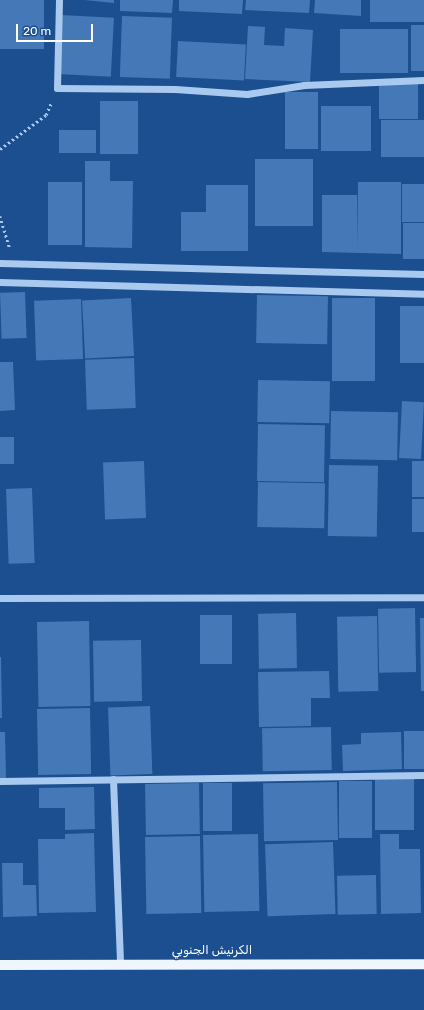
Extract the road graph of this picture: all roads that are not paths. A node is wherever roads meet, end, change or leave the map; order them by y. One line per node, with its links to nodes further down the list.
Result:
1 (59, 0): 2 (street)
2 (424, 80)
3 (0, 262): 4 (street)
4 (424, 274)
5 (0, 282): 6 (street)
6 (424, 294)
7 (424, 597): 8 (street)
8 (0, 598)
9 (424, 775): 10 (street)
10 (112, 779): 11 (street); 12 (street)
11 (0, 781)
12 (120, 964): 13 (main road, الكرنيش الجنوبي); 14 (main road, الكرنيش الجنوبي)
13 (424, 964)
14 (0, 965)

